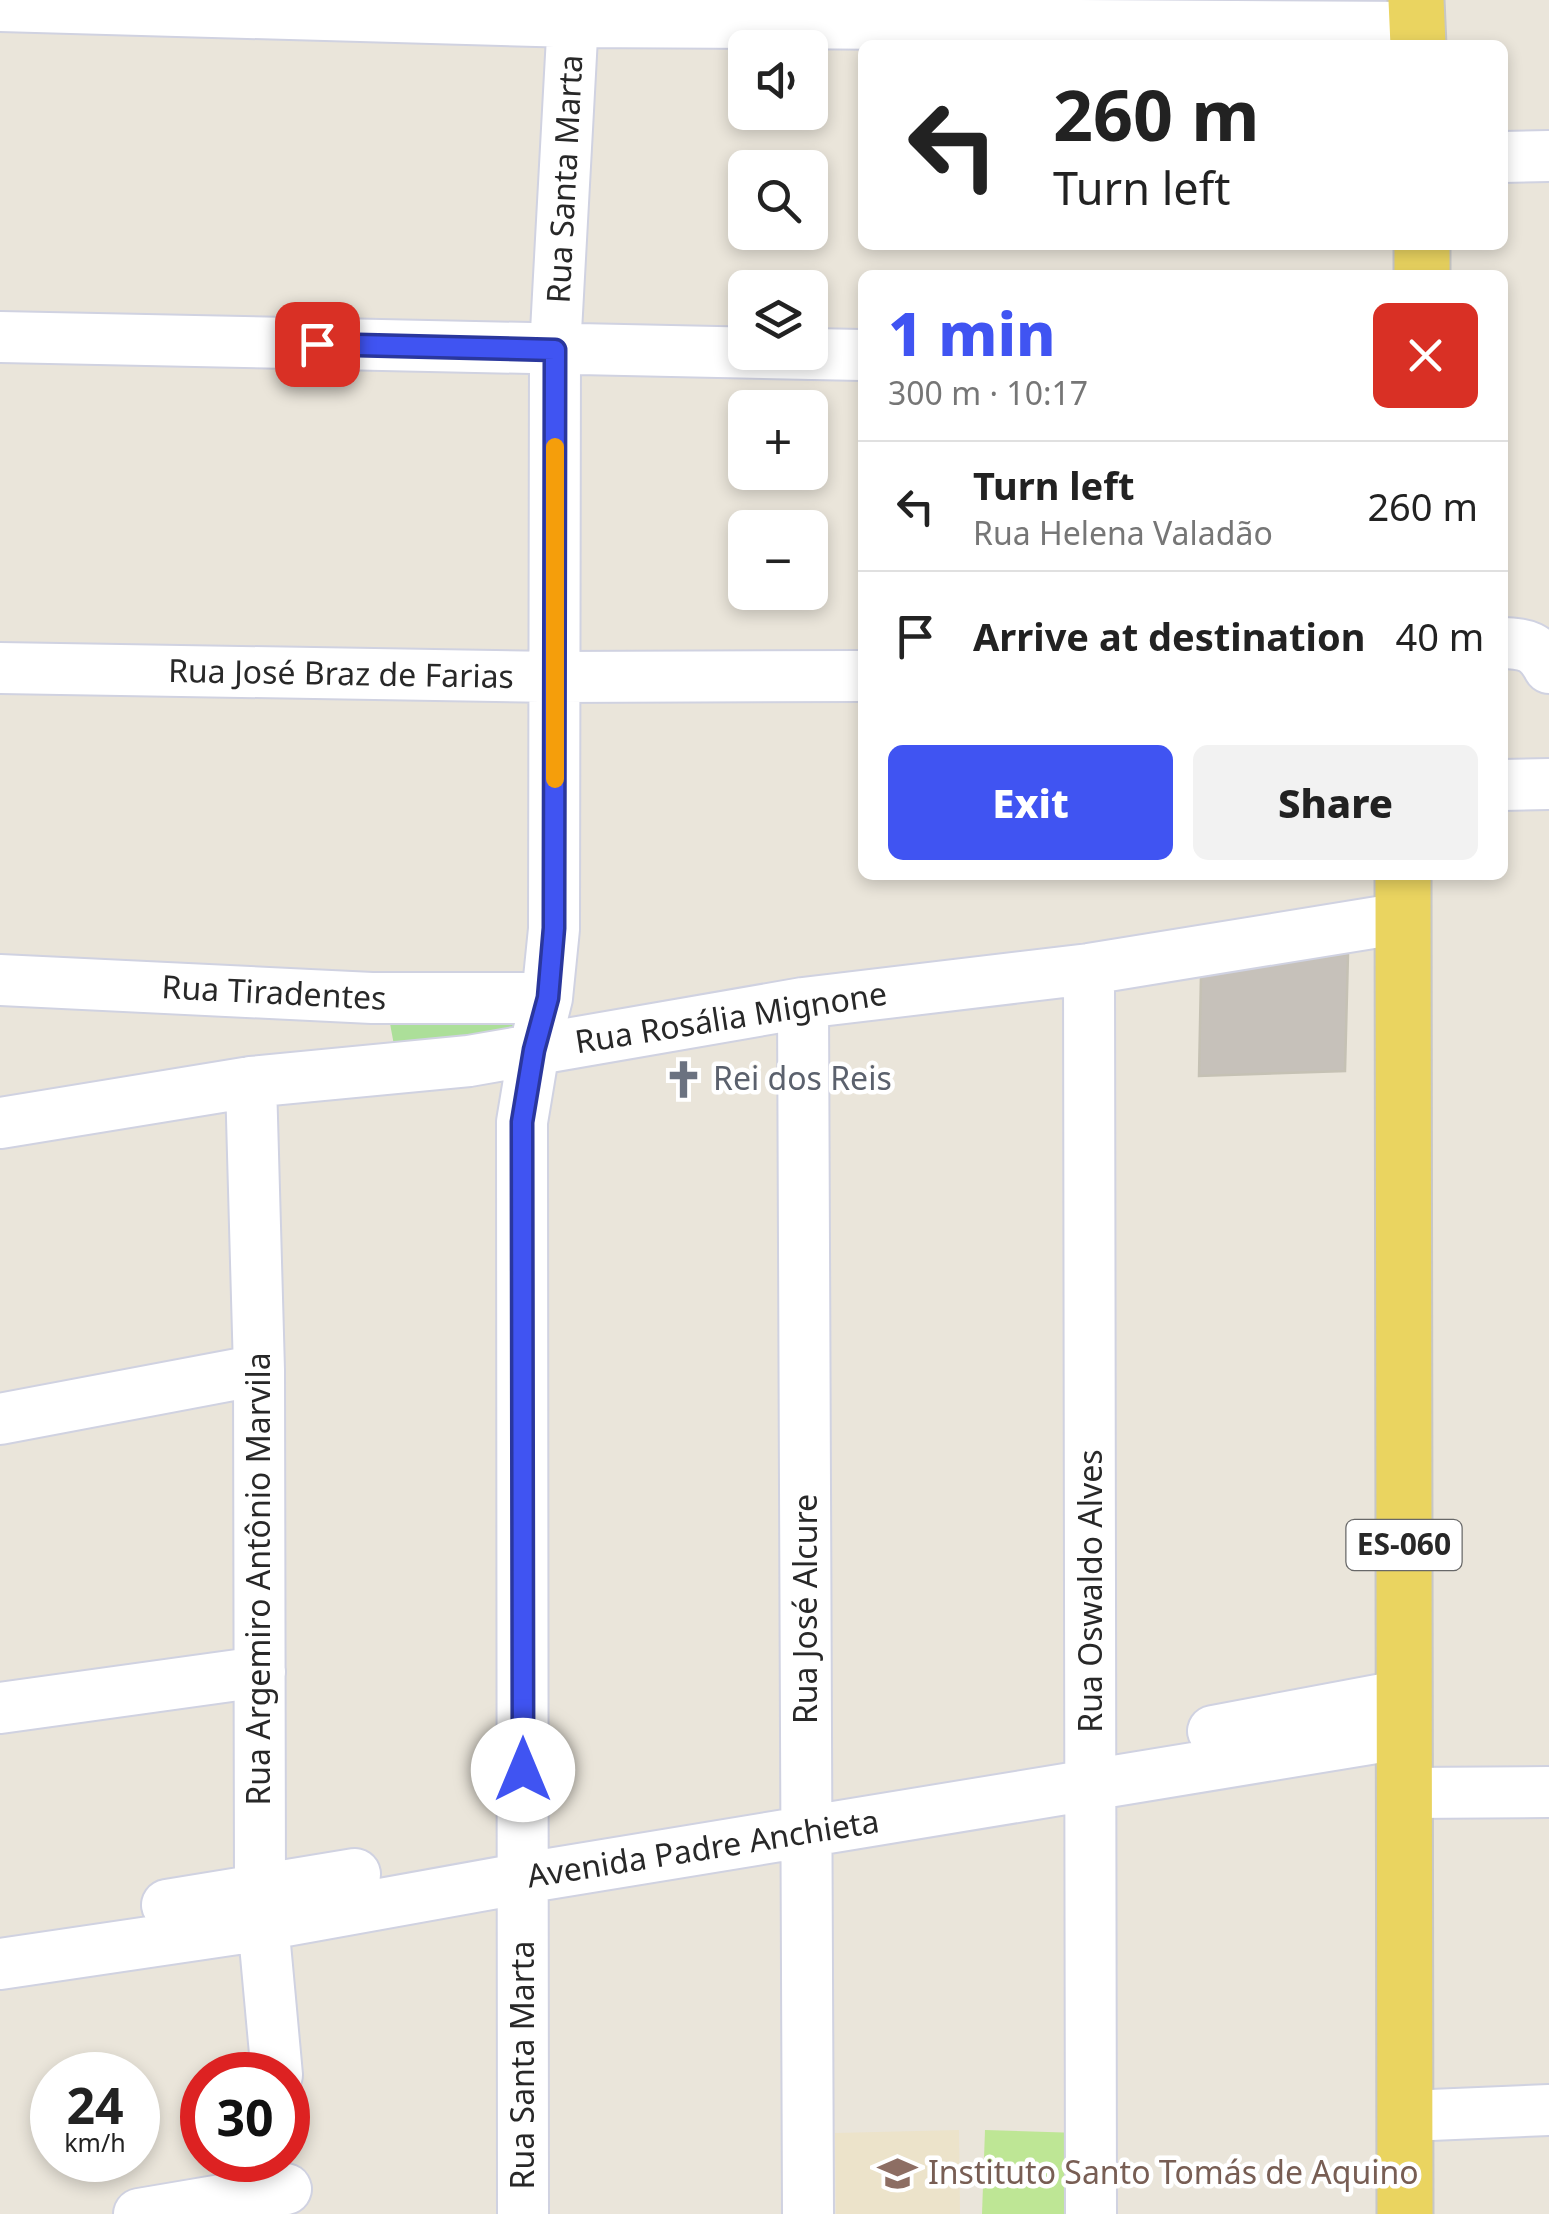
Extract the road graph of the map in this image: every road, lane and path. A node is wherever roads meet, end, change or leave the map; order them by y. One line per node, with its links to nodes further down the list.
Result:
1 (0, 6): 2 (street)
2 (574, 11): 3 (street); 7 (street, Rua Santa Marta)
3 (1417, 24)
4 (1549, 156): 5 (street)
5 (1508, 157)
6 (0, 337): 7 (street)
7 (555, 350): 8 (street); 13 (street, Rua Santa Marta)
8 (858, 355)
9 (1508, 643): 11 (street)
10 (0, 668): 13 (street, Rua José Braz de Farias)
11 (1549, 668)
12 (858, 676): 13 (street, Rua José Braz de Farias)
13 (556, 677): 19 (street, Rua Santa Marta)
14 (1549, 784): 15 (street)
15 (1508, 785)
16 (1403, 897): 17 (street, Rua Rosália Mignone); 28 (main road, ES-060)
17 (1089, 969): 20 (street, Rua Rosália Mignone); 29 (street, Rua Oswaldo Alves)
18 (0, 980): 19 (street, Rua Tiradentes)
19 (548, 998): 21 (street, Rua Santa Marta)
20 (803, 1004): 21 (street, Rua Rosália Mignone); 32 (street, Rua José Alcure)
21 (534, 1050): 22 (street, Rua Rosália Mignone); 33 (street, Rua Santa Marta)
22 (251, 1082): 23 (street, Rua Rosália Mignone); 24 (street, Rua Argemiro Antônio Marvila)
23 (0, 1123)
24 (259, 1370): 25 (street); 26 (street, Rua Argemiro Antônio Marvila)
25 (0, 1419)
26 (260, 1672): 27 (street); 34 (street, Rua Argemiro Antônio Marvila)
27 (0, 1708)
28 (1405, 1714): 29 (street, Avenida Padre Anchieta); 31 (main road, ES-060)
29 (1092, 1770): 32 (street, Avenida Padre Anchieta); 44 (street, Rua Oswaldo Alves)
30 (1549, 1792): 31 (street)
31 (1405, 1793): 39 (main road, ES-060)
32 (806, 1815): 33 (street, Avenida Padre Anchieta); 43 (street, Rua José Alcure)
33 (523, 1862): 34 (street, Avenida Padre Anchieta); 42 (street, Rua Santa Marta)
34 (262, 1908): 35 (street, Avenida Padre Anchieta); 36 (street, Avenida Padre Anchieta); 37 (street, Rua Argemiro Antônio Marvila)
35 (0, 1932)
36 (0, 1964)
37 (274, 2052)
38 (1549, 2110): 39 (street)
39 (1406, 2116): 45 (main road, ES-060)
40 (285, 2188): 41 (street)
41 (139, 2214)
42 (523, 2214)
43 (808, 2214)
44 (1090, 2214)
45 (1405, 2214)

